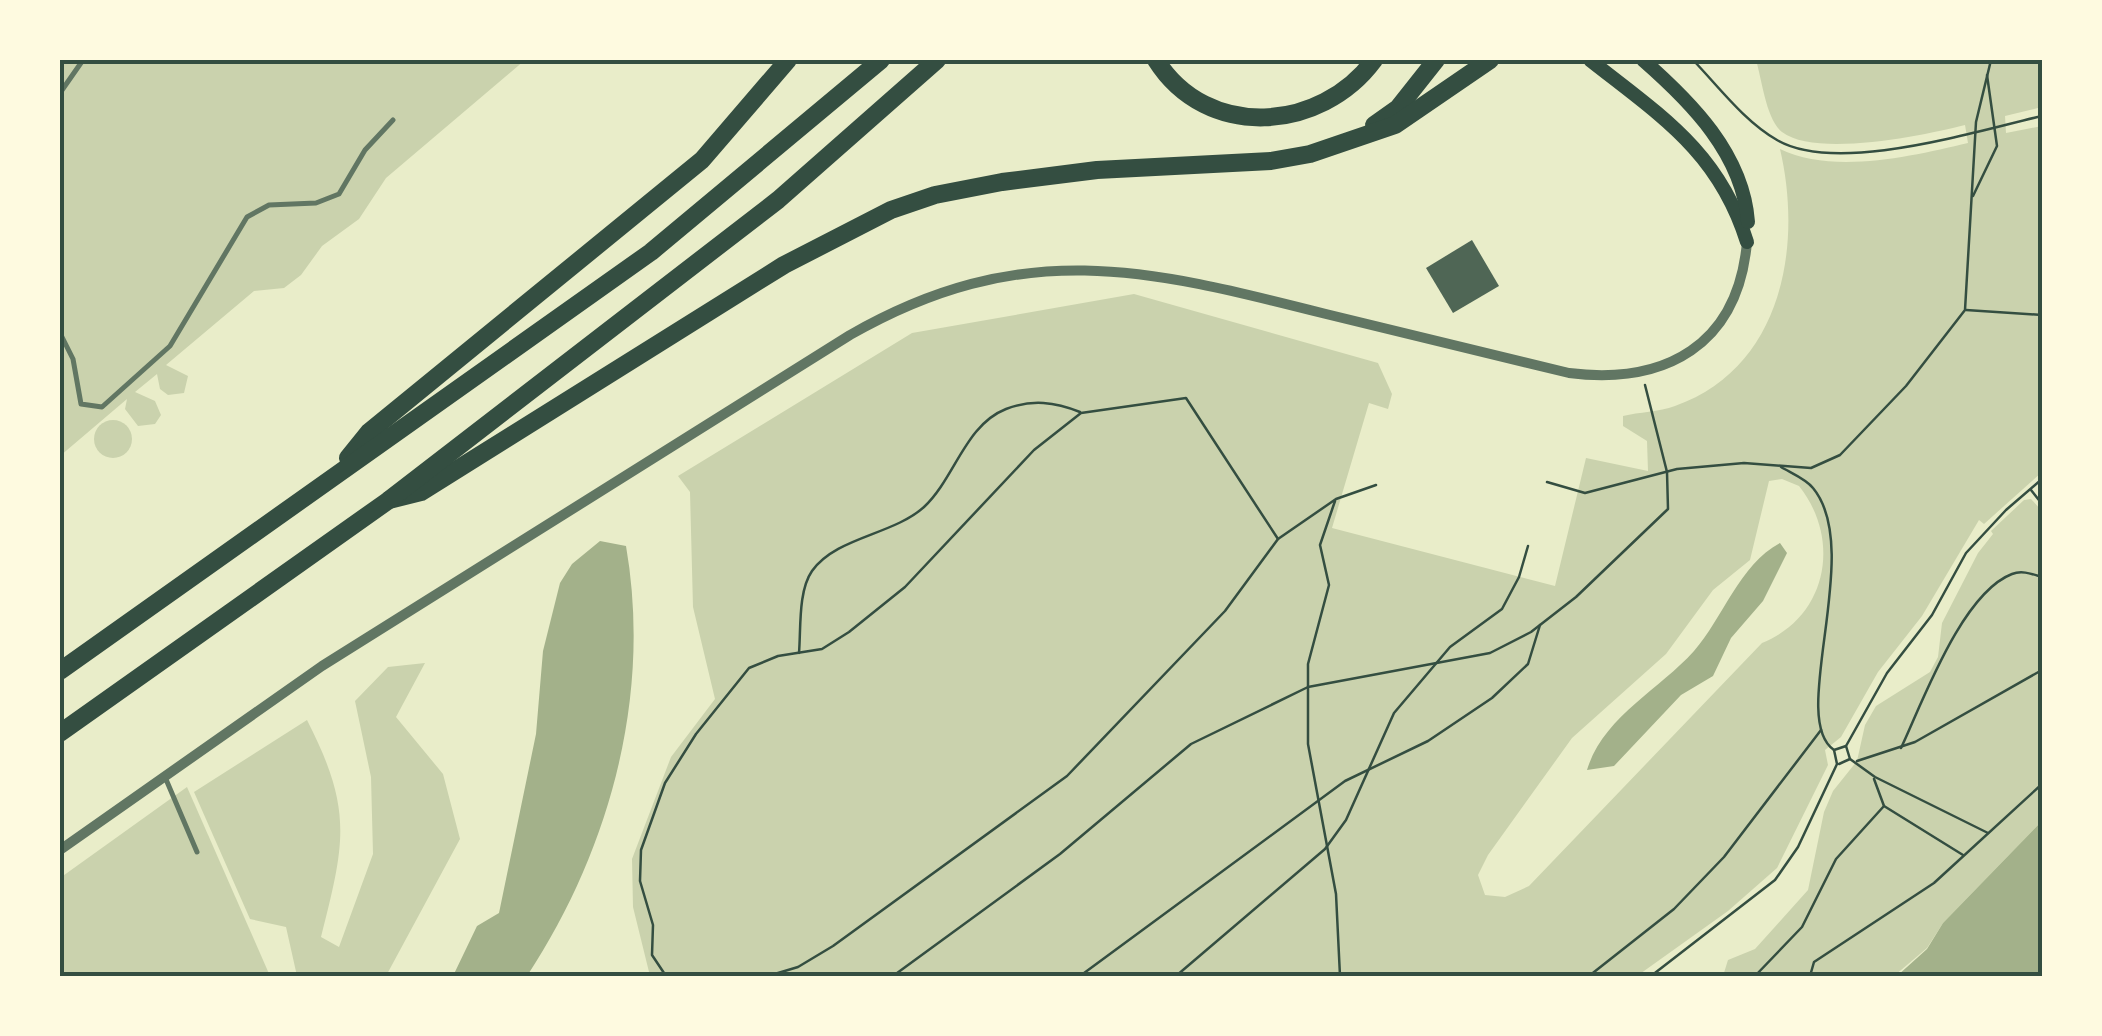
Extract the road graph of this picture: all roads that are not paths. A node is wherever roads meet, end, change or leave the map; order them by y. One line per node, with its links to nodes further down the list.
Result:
1 (84, 60): 11 (lane)
2 (788, 60): 16 (highway)
3 (880, 60): 16 (highway)
4 (937, 60): 17 (highway)
5 (1156, 60): 6 (highway)
6 (1374, 60)
7 (1436, 60): 13 (highway)
8 (1490, 60): 13 (highway)
9 (1590, 60): 14 (main road)
10 (1643, 60): 14 (main road)
11 (60, 93)
12 (393, 120): 15 (lane)
13 (1362, 133): 17 (highway)
14 (1747, 242): 20 (street)
15 (60, 333)
16 (339, 470): 18 (highway)
17 (388, 500): 19 (highway)
18 (60, 671)
19 (60, 732)
20 (164, 774): 21 (street); 22 (lane)
21 (60, 850)
22 (197, 852)

